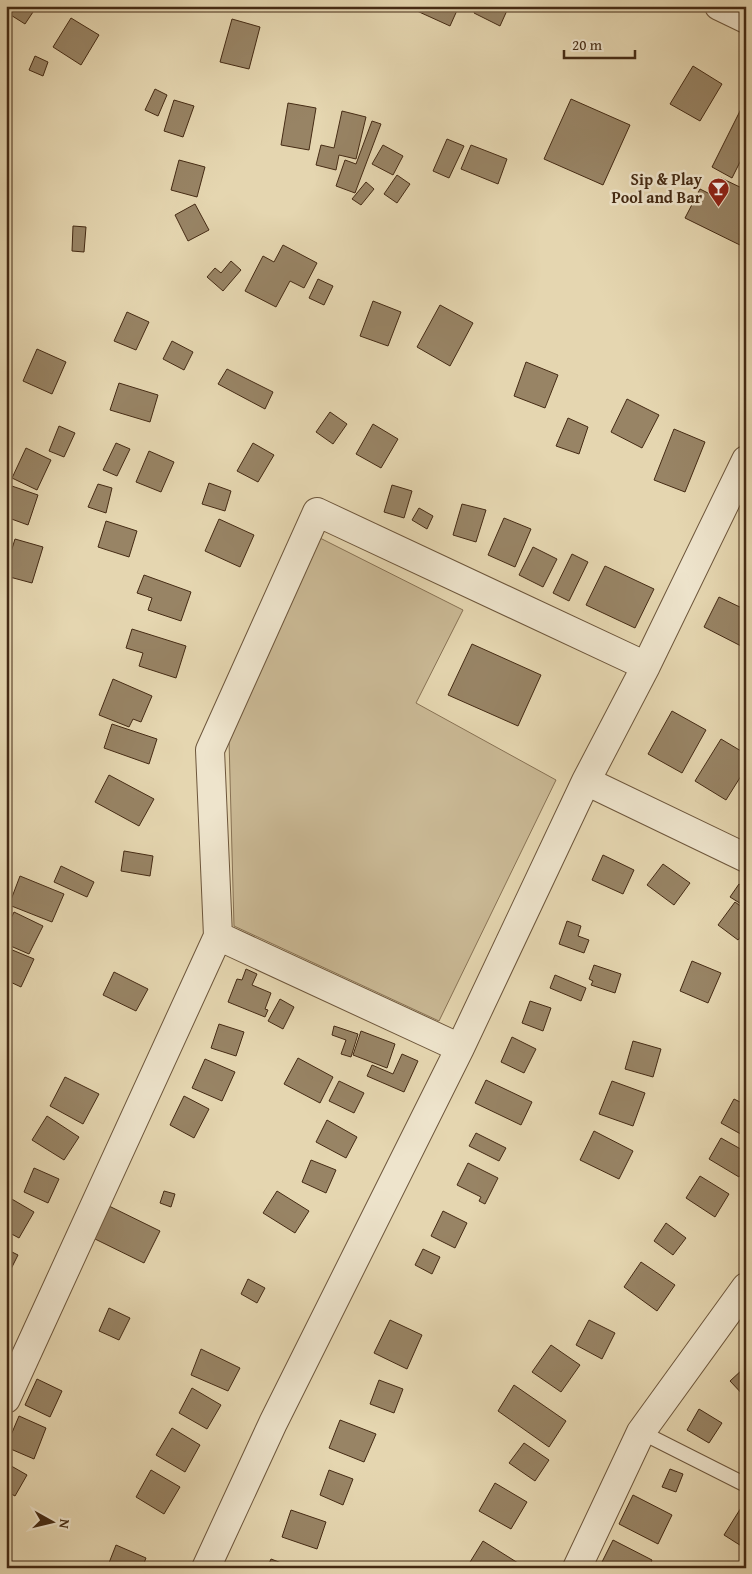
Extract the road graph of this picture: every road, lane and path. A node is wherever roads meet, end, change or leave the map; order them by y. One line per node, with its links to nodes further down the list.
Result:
1 (719, 6): 2 (street)
2 (746, 19)
3 (746, 460): 4 (street)
4 (646, 666): 5 (street); 7 (street)
5 (586, 781): 6 (street); 8 (street)
6 (746, 858)
7 (218, 936): 8 (street); 10 (street)
8 (460, 1048): 13 (street)
9 (746, 1287): 11 (street)
10 (6, 1399)
11 (641, 1432): 12 (lane); 14 (street)
12 (746, 1485)
13 (206, 1568)
14 (577, 1568)

